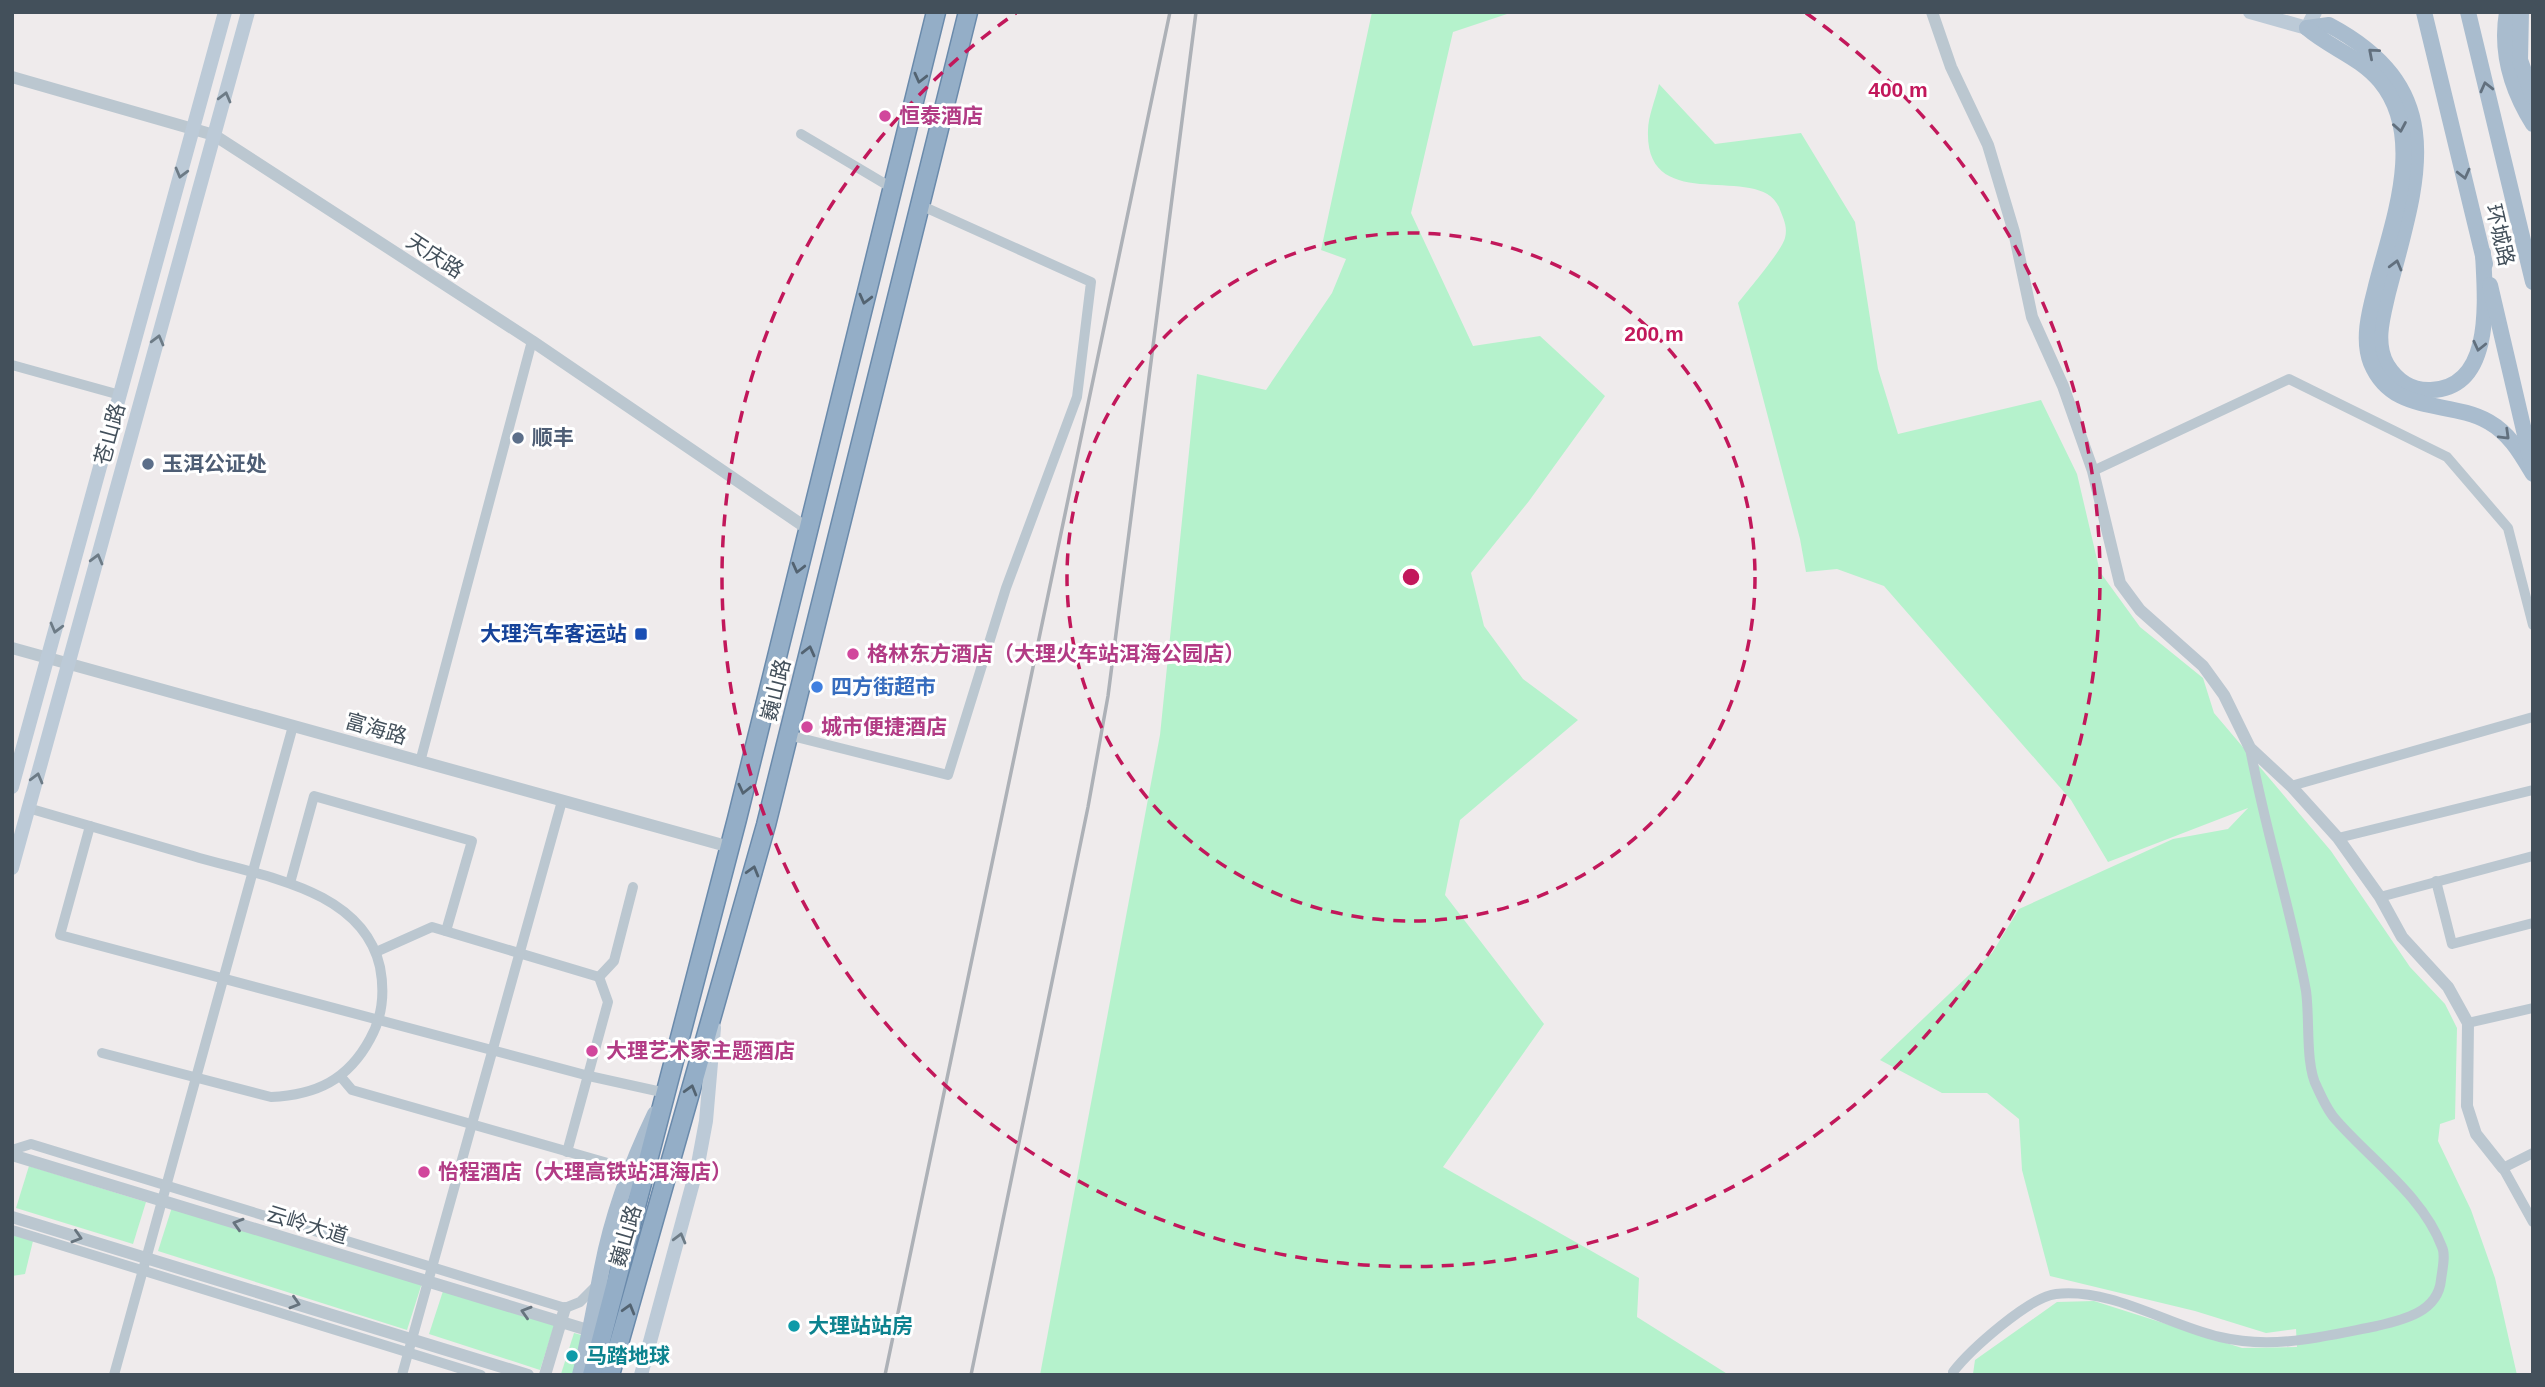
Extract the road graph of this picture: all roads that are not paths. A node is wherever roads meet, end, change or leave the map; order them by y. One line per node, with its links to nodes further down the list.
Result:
1 (225, 12): 17 (main road, 苍山路)
2 (248, 12): 19 (main road, 苍山路, one-way to 2)
3 (936, 12): 20 (highway, 巍山路, one-way to 20)
4 (968, 12): 21 (highway, 巍山路)
5 (1932, 12): 30 (street)
6 (2250, 12): 12 (main road)
7 (2315, 12): 13 (main road)
8 (2424, 12): 23 (main road, 环城路, one-way to 23)
9 (2468, 12): 22 (main road, 环城路, one-way to 9)
10 (2507, 12): 16 (main road)
11 (2521, 12): 15 (main road)
12 (2276, 15): 13 (main road)
13 (2307, 28): 23 (main road, one-way to 13); 31 (main road, one-way to 31)
14 (12, 77): 17 (street, 天庆路)
15 (2533, 97)
16 (2533, 124)
17 (193, 129): 19 (street, 天庆路); 28 (main road, 苍山路, one-way to 28)
18 (801, 134): 20 (street)
19 (214, 135): 26 (street, 天庆路); 36 (main road, 苍山路, one-way to 19)
20 (892, 188): 21 (highway); 32 (highway, 巍山路, one-way to 32)
21 (920, 205): 39 (highway, 巍山路, one-way to 21); 39 (street)
22 (2523, 240): 24 (main road); 25 (main road, 环城路)
23 (2481, 245): 29 (main road, 环城路)
24 (2533, 259)
25 (2533, 282)
26 (532, 341): 32 (street, 天庆路); 41 (street)
27 (12, 365): 28 (street)
28 (120, 396): 35 (main road, 苍山路, one-way to 35)
29 (2533, 467)
30 (2093, 471): 33 (street); 40 (street)
31 (2533, 474)
32 (808, 530): 49 (highway, 巍山路, one-way to 49)
33 (2533, 625)
34 (12, 648): 35 (street, 富海路)
35 (48, 658): 36 (street, 富海路); 43 (main road, 苍山路)
36 (68, 664): 38 (street, 富海路); 46 (main road, 苍山路, one-way to 36)
37 (2533, 717): 42 (street)
38 (293, 726): 41 (street, 富海路); 52 (street)
39 (788, 735): 63 (highway, 巍山路, one-way to 39)
40 (2250, 748): 42 (street); 101 (street)
41 (419, 762): 45 (street, 富海路)
42 (2291, 786): 48 (street)
43 (12, 787)
44 (2533, 790): 48 (street)
45 (562, 801): 49 (street, 富海路); 60 (street)
46 (29, 808): 47 (street); 51 (main road, 苍山路)
47 (90, 826): 52 (street); 62 (street)
48 (2337, 838): 56 (street)
49 (730, 847): 72 (highway, 巍山路)
50 (2533, 856): 53 (street)
51 (12, 868)
52 (252, 874): 54 (street); 62 (street)
53 (2436, 881): 56 (street); 57 (street)
54 (290, 883): 58 (street); 59 (street)
55 (633, 887): 61 (street)
56 (2380, 897): 66 (street)
57 (2533, 923)
58 (446, 932): 59 (street); 60 (street)
59 (376, 952): 65 (street)
60 (519, 953): 61 (street); 67 (street)
61 (599, 977): 69 (street)
62 (224, 978): 65 (street); 71 (street)
63 (717, 998): 99 (highway, 巍山路, one-way to 63); 100 (main road, one-way to 63)
64 (2533, 1008): 66 (street)
65 (380, 1020): 67 (street); 70 (street)
66 (2468, 1023): 77 (street)
67 (492, 1050): 69 (street); 73 (street)
68 (102, 1053): 71 (street)
69 (589, 1076): 72 (street); 74 (street)
70 (341, 1077): 71 (street); 73 (street)
71 (196, 1080): 79 (street)
72 (666, 1093): 78 (main road); 98 (highway, 巍山路)
73 (471, 1125): 74 (street); 85 (street)
74 (567, 1152): 78 (street)
75 (12, 1153): 79 (street); 80 (street, 云岭大道)
76 (2533, 1153): 77 (street)
77 (2503, 1168): 82 (street)
78 (632, 1170): 86 (main road)
79 (166, 1186): 80 (street); 85 (street)
80 (162, 1201): 84 (street); 87 (street, 云岭大道, one-way to 80)
81 (12, 1217): 84 (street, one-way to 84)
82 (2533, 1222)
83 (12, 1230): 84 (street)
84 (145, 1264): 91 (street); 92 (street)
85 (432, 1267): 87 (street); 88 (street)
86 (600, 1281): 88 (street); 90 (main road)
87 (428, 1282): 89 (street, 云岭大道, one-way to 87); 91 (street)
88 (565, 1308): 89 (street)
89 (561, 1322): 90 (street, 云岭大道); 96 (street)
90 (592, 1331): 97 (main road)
91 (410, 1346): 93 (street); 94 (street); 95 (street)
92 (114, 1375)
93 (402, 1375)
94 (481, 1375)
95 (528, 1375)
96 (545, 1375)
97 (580, 1375)
98 (592, 1375)
99 (610, 1375)
100 (641, 1375)
101 (1954, 1375)

